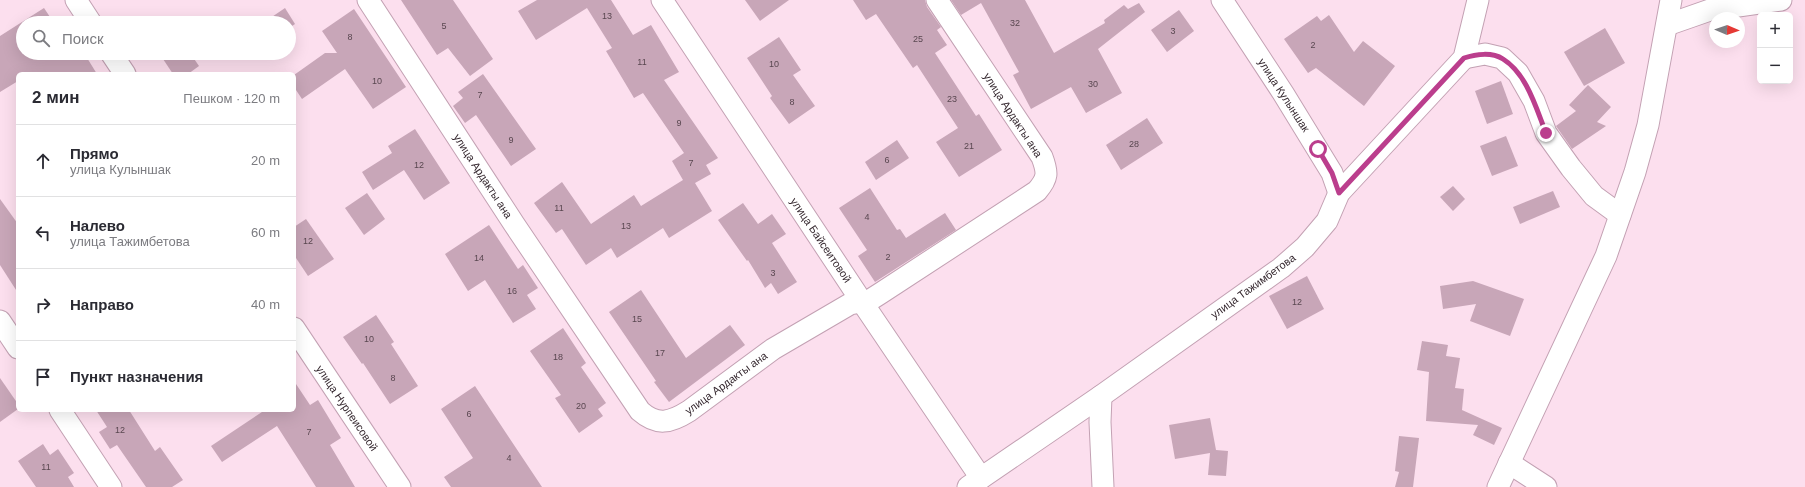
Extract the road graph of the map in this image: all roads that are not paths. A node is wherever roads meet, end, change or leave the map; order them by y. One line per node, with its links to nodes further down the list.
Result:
1 (76, 0): 9 (street)
2 (368, 0): 16 (street, улица Ардакты ана)
3 (662, 0): 16 (street, улица Байсеитовой)
4 (937, 0): 16 (street, улица Ардакты ана)
5 (1222, 0): 14 (street, улица Кулыншак)
6 (1478, 0): 11 (street, улица Тажимбетова)
7 (1671, 0): 10 (street)
8 (1781, 0): 10 (street)
9 (86, 16)
10 (1667, 25): 15 (street)
11 (1464, 58): 14 (street, улица Тажимбетова); 15 (street)
12 (116, 60): 13 (street)
13 (124, 72)
14 (1339, 193): 20 (street, улица Тажимбетова)
15 (1620, 215): 22 (street)
16 (862, 302): 23 (street, улица Байсеитовой)
17 (0, 321): 19 (street)
18 (296, 331): 25 (street, улица Нурпеисовой)
19 (16, 345)
20 (1101, 396): 23 (street, улица Тажимбетова); 26 (street)
21 (61, 412): 24 (street)
22 (1509, 463): 27 (street); 28 (street)
23 (974, 482)
24 (111, 487)
25 (400, 487)
26 (1103, 487)
27 (1498, 487)
28 (1546, 487)

